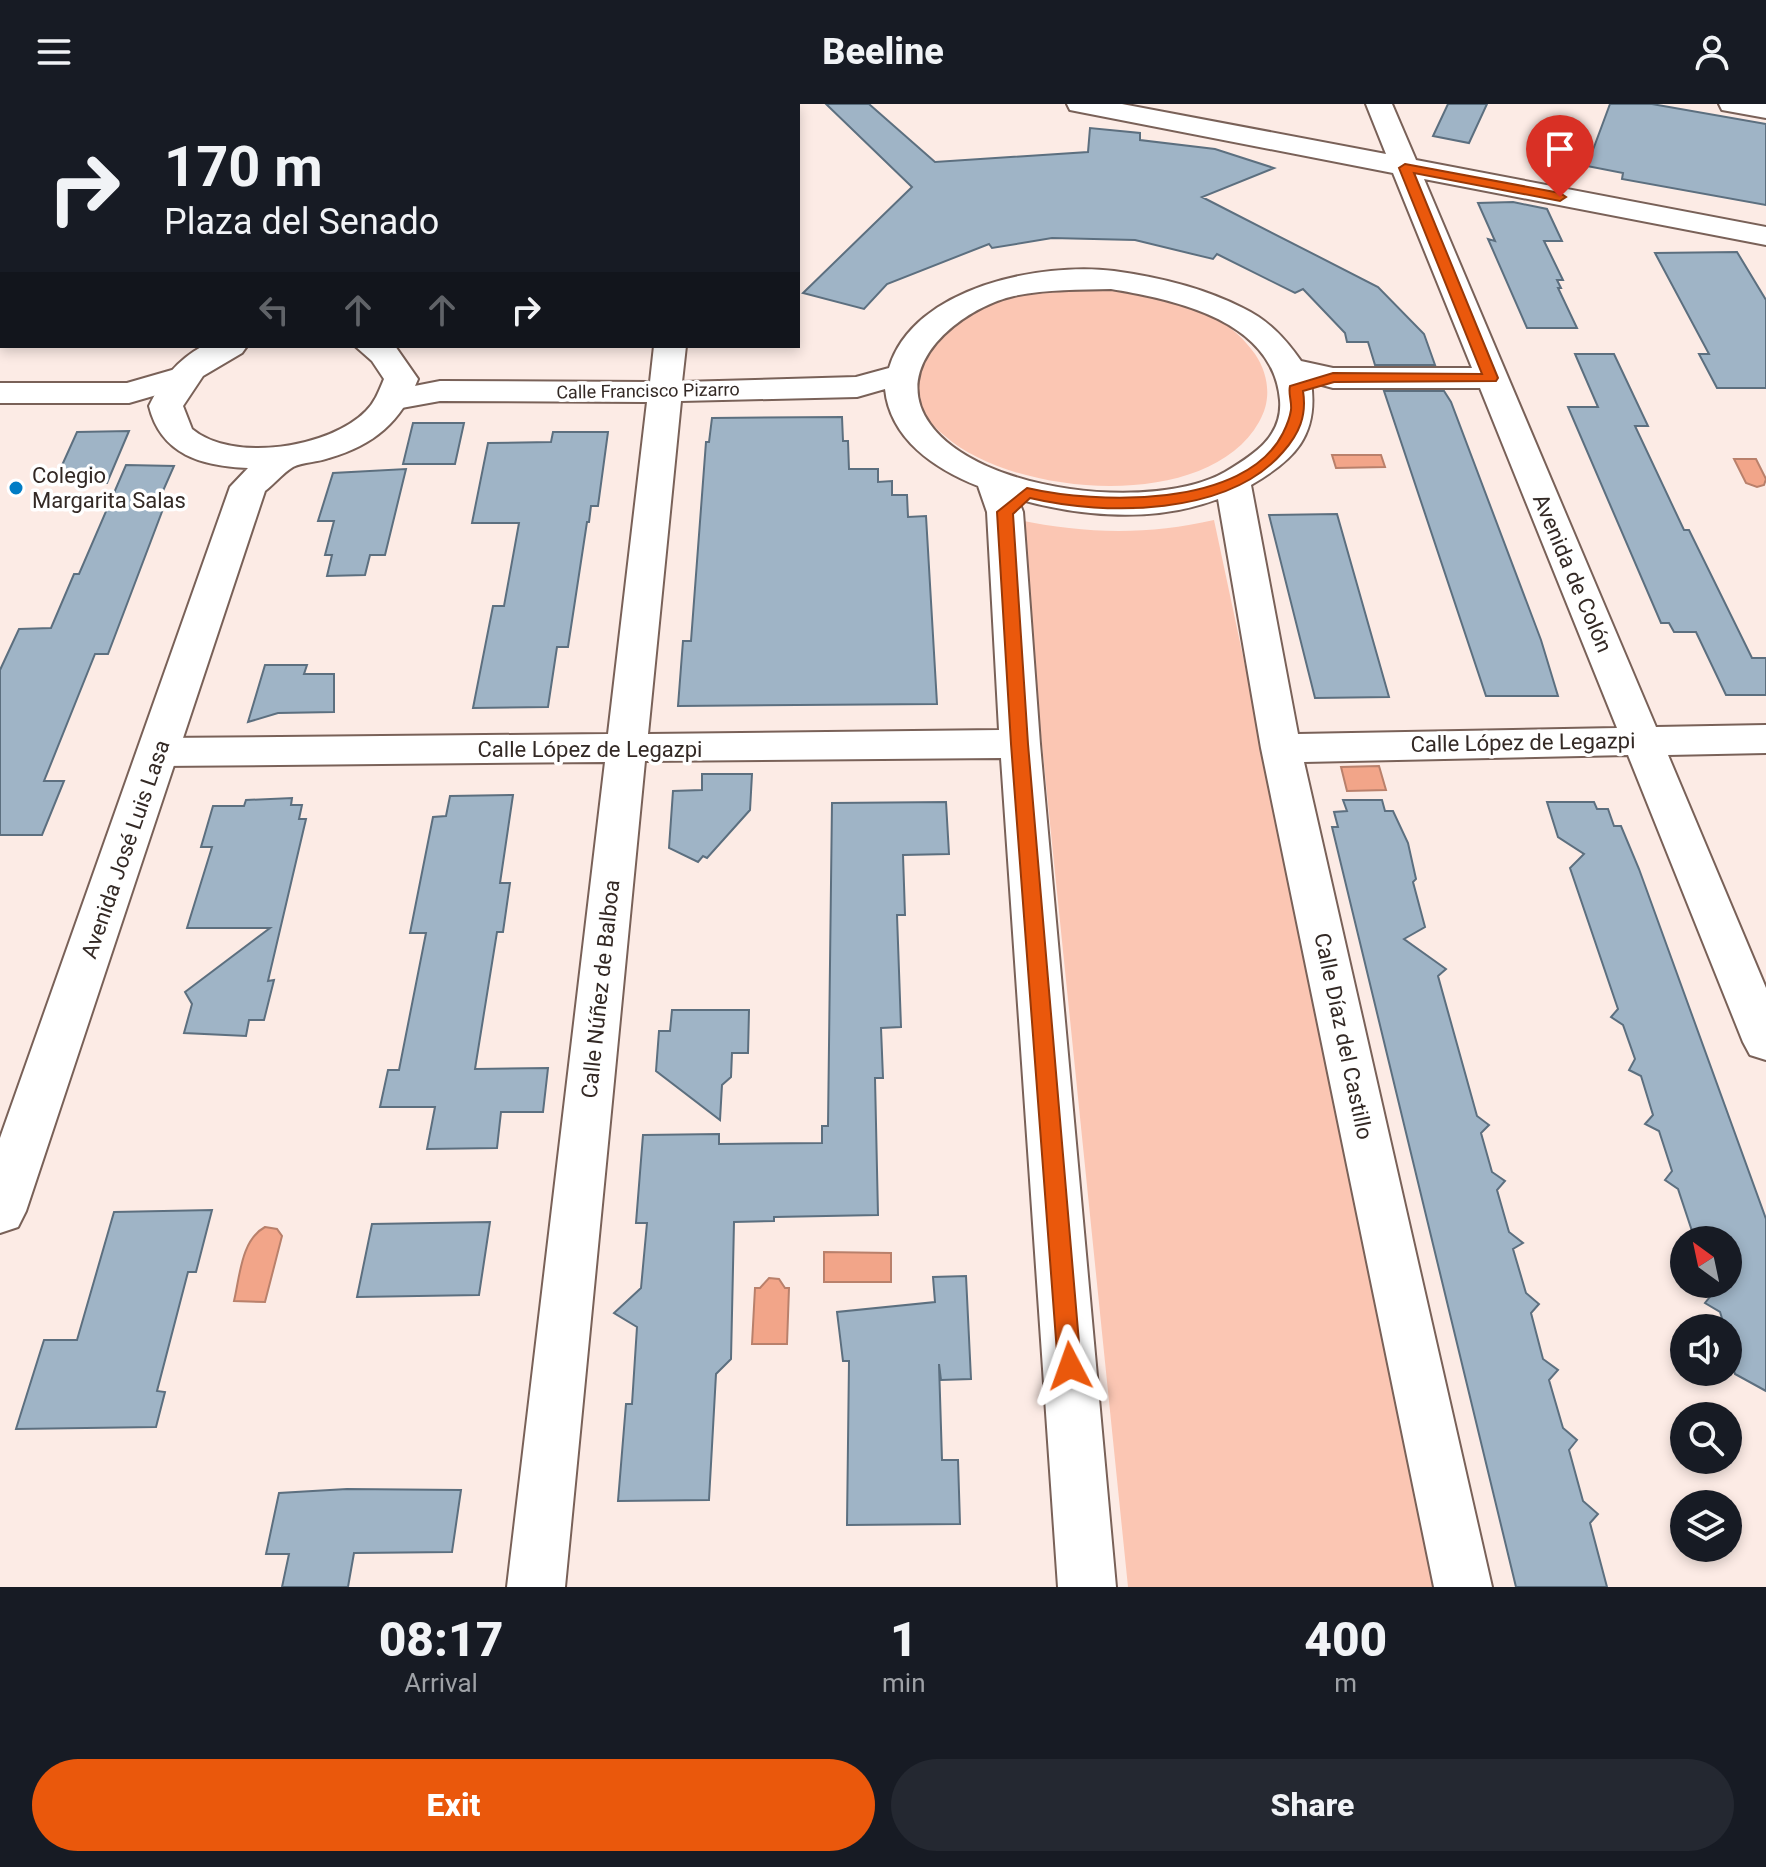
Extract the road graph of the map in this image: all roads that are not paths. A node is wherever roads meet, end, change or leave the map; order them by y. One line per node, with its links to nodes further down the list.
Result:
1 (1080, 104): 5 (street)
2 (1379, 104): 5 (street, Avenida de Colón)
3 (1732, 104): 4 (street)
4 (1766, 110)
5 (1405, 168): 6 (street); 10 (street, Avenida de Colón)
6 (1766, 236)
7 (226, 348): 14 (street)
8 (375, 348): 13 (street)
9 (670, 348): 15 (street, Calle Núñez de Balboa)
10 (1491, 378): 11 (street); 20 (street, Avenida de Colón)
11 (1293, 379): 12 (street); 18 (street)
12 (901, 386): 15 (street, Calle Francisco Pizarro); 19 (street)
13 (398, 389): 15 (street, Calle Francisco Pizarro); 17 (street)
14 (172, 392): 16 (street); 17 (street)
15 (665, 392): 24 (street, Calle Núñez de Balboa)
16 (0, 393)
17 (239, 472): 25 (street, Avenida José Luis Lasa)
18 (1233, 483): 19 (street); 23 (street, Calle Díaz del Castillo)
19 (1009, 496): 22 (street)
20 (1643, 739): 21 (street, Calle López de Legazpi); 23 (street, Calle López de Legazpi); 26 (street, Avenida de Colón)
21 (1766, 739)
22 (1020, 744): 24 (street, Calle López de Legazpi); 29 (street)
23 (1281, 748): 30 (street, Calle Díaz del Castillo)
24 (627, 749): 25 (street, Calle López de Legazpi); 28 (street, Calle Núñez de Balboa)
25 (159, 752): 27 (street, Avenida José Luis Lasa)
26 (1766, 1042)
27 (0, 1211)
28 (536, 1587)
29 (1087, 1587)
30 (1463, 1587)

